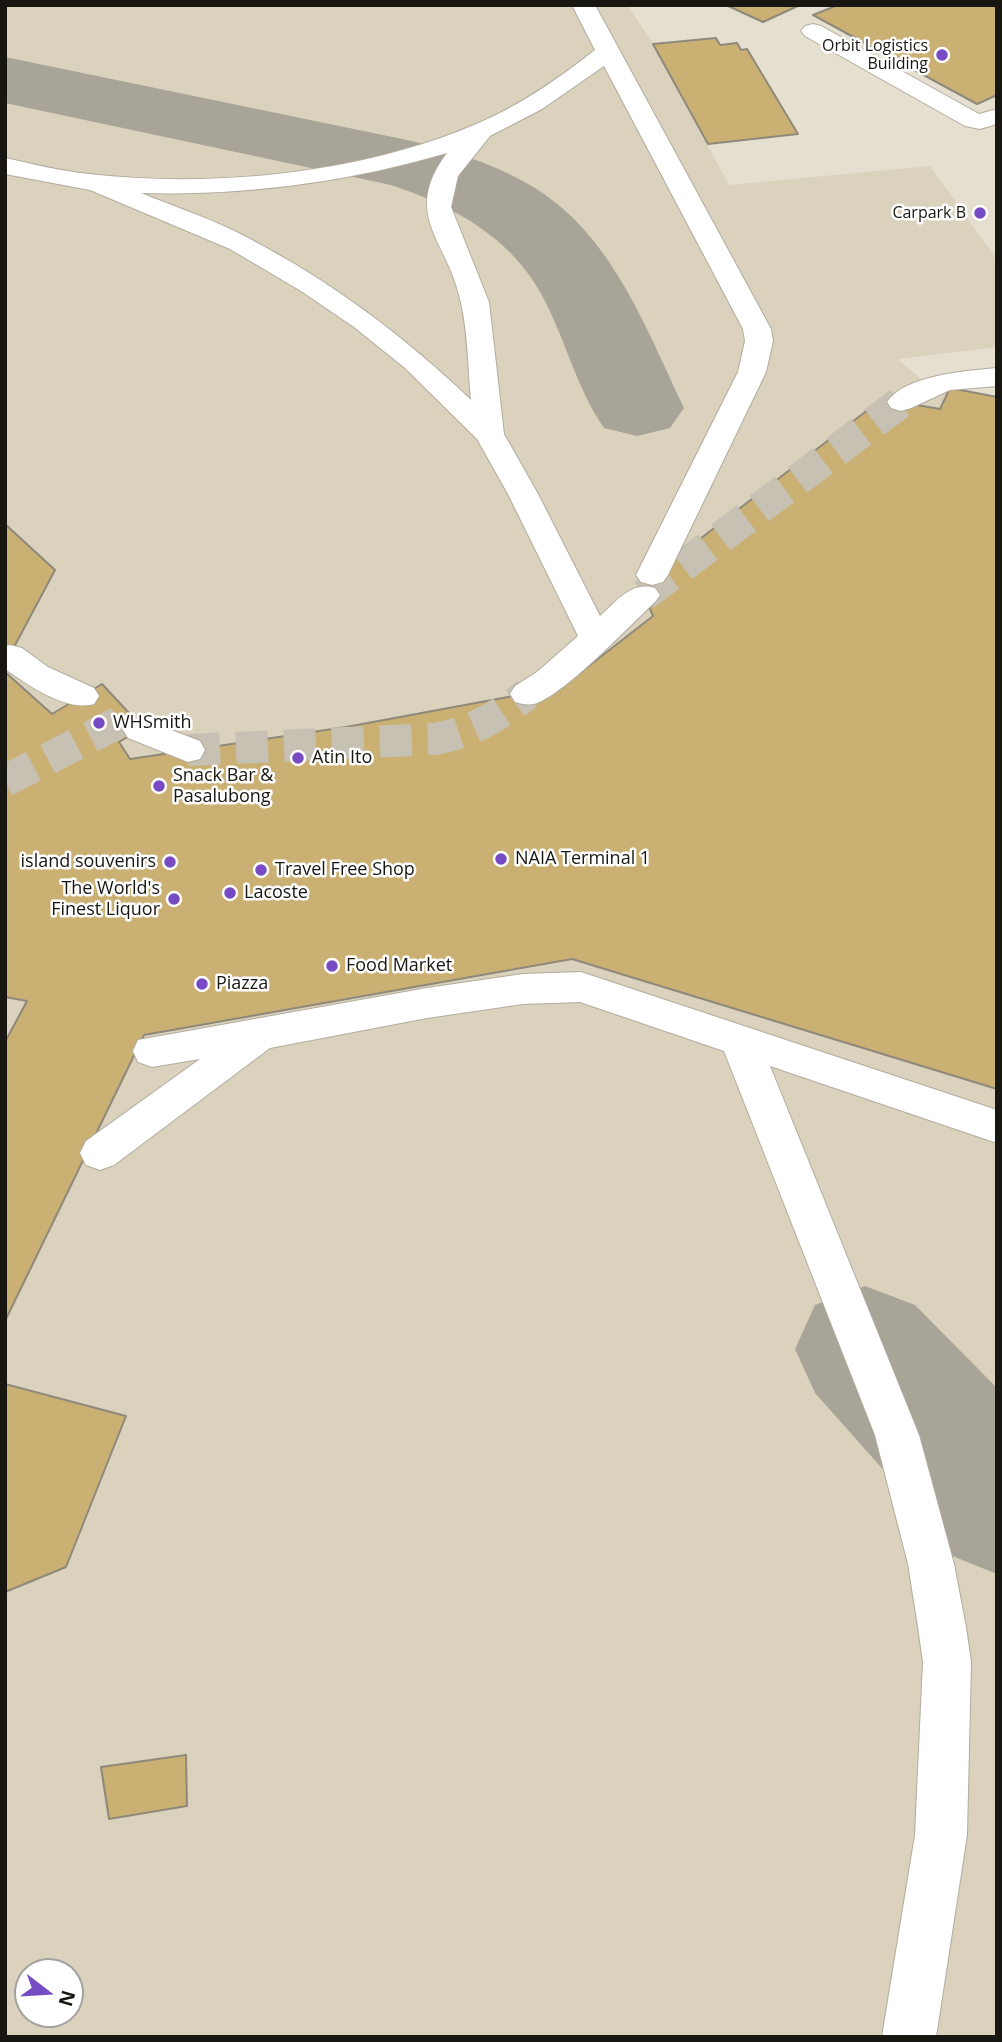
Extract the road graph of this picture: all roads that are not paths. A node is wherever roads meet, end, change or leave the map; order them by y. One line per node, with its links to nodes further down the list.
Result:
1 (583, 5): 3 (lane)
2 (813, 31): 4 (lane)
3 (609, 51): 5 (lane); 11 (lane)
4 (997, 116)
5 (482, 131): 7 (lane); 10 (lane)
6 (5, 166): 7 (lane)
7 (98, 184): 10 (lane)
8 (997, 377): 9 (lane)
9 (901, 402)
10 (489, 434): 11 (lane)
11 (595, 638): 13 (lane)
12 (10, 656): 14 (lane)
13 (527, 694)
14 (82, 696)
15 (140, 730): 16 (lane)
16 (188, 750)
17 (259, 1035): 18 (lane); 19 (lane); 21 (lane)
18 (740, 1041): 20 (lane); 22 (lane)
19 (152, 1052)
20 (994, 1131)
21 (100, 1153)
22 (909, 2037)

